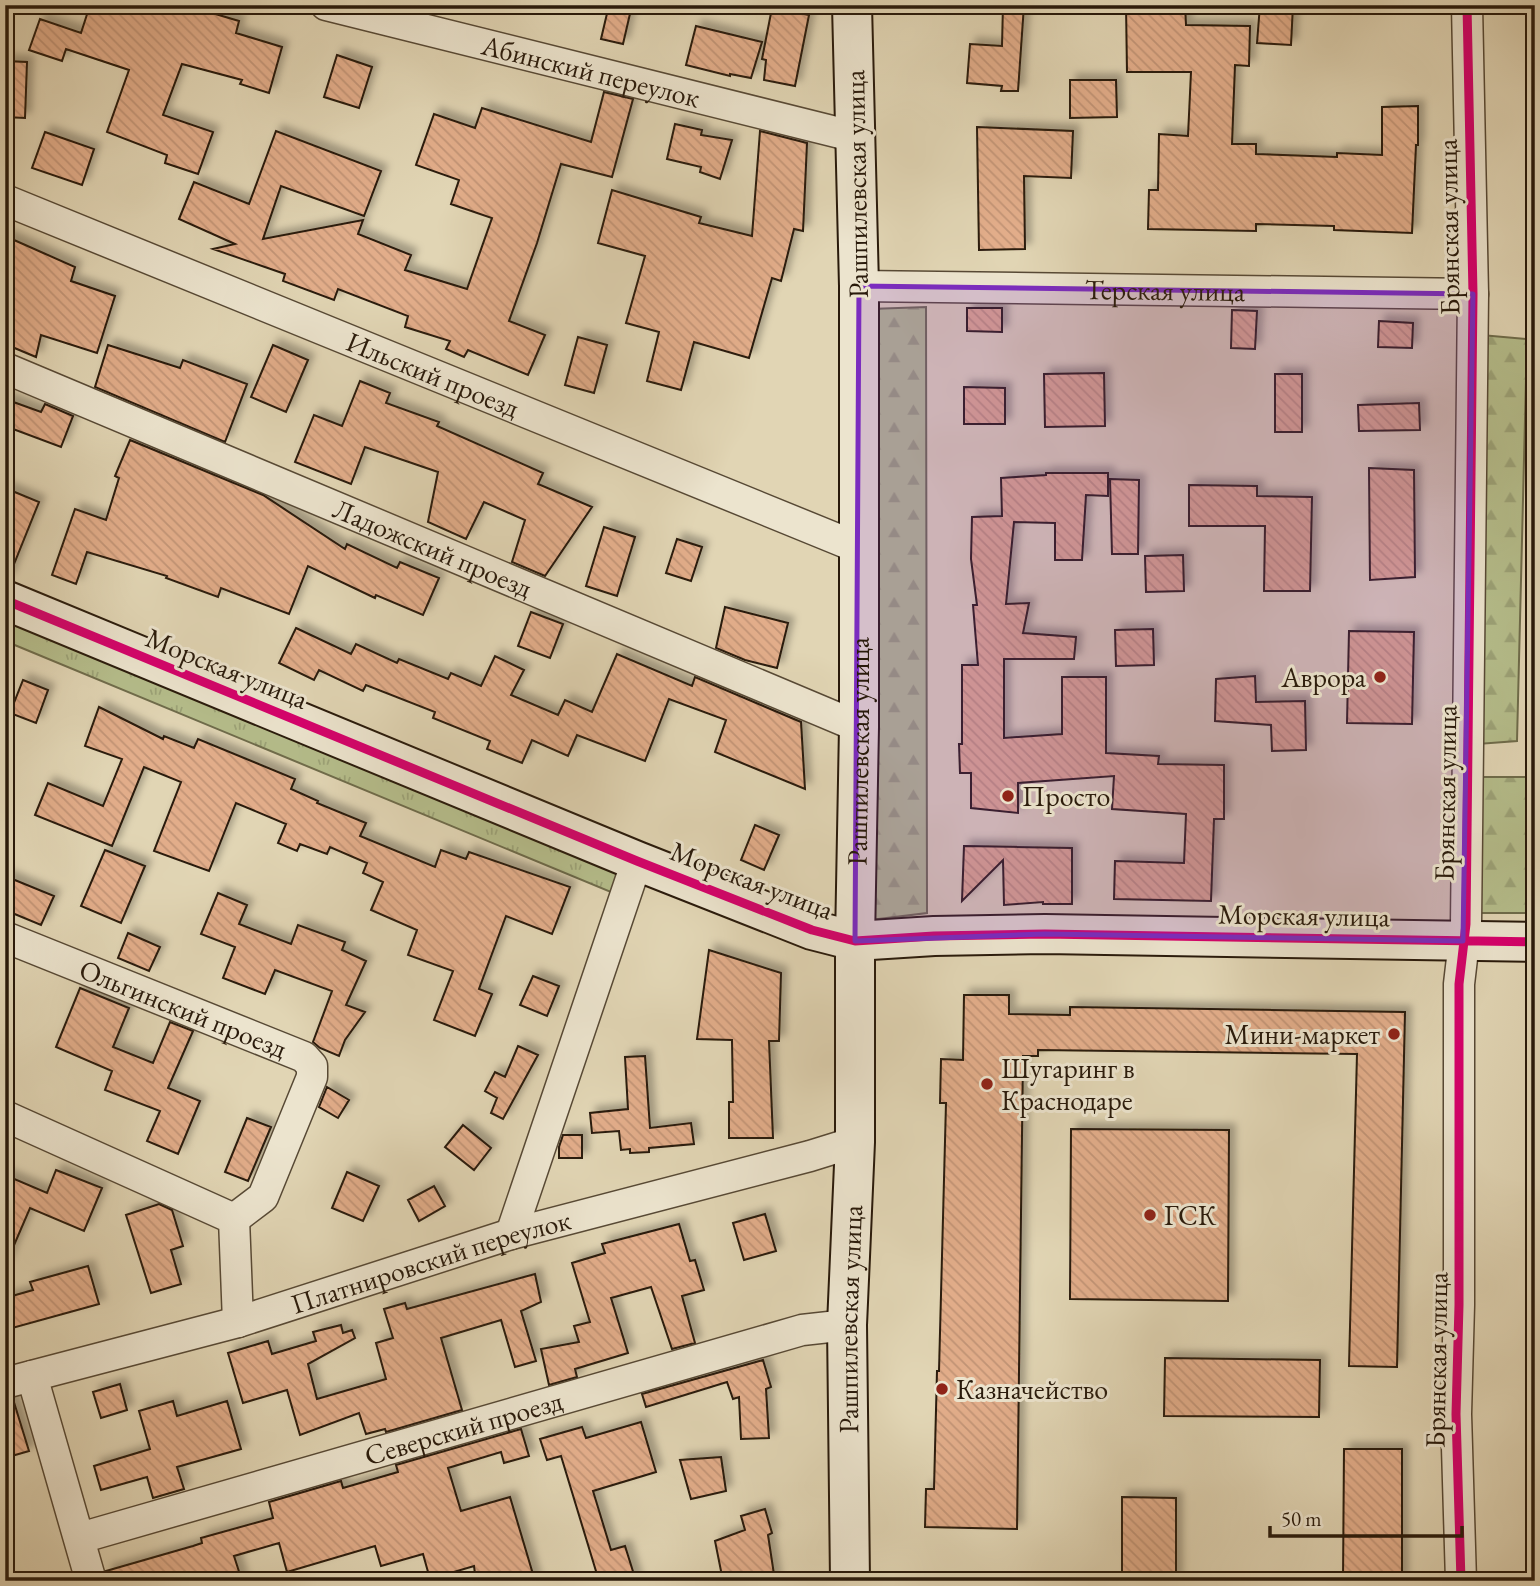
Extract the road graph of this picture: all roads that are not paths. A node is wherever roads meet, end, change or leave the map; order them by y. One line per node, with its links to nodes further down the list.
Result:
1 (326, 5): 4 (street, Абинский переулок)
2 (852, 5): 4 (street, Рашпилевская улица)
3 (1467, 5): 7 (street, Брянская улица)
4 (856, 137): 6 (street, Рашпилевская улица)
5 (5, 200): 9 (street, Ильский проезд)
6 (859, 286): 7 (street, Терская улица); 9 (street, Рашпилевская улица)
7 (1473, 295): 15 (street, Брянская улица)
8 (5, 368): 11 (street, Ладожский проезд)
9 (859, 548): 11 (street, Рашпилевская улица)
10 (5, 600): 12 (street, Морская улица)
11 (859, 727): 14 (street, Рашпилевская улица)
12 (637, 861): 14 (street, Морская улица); 20 (street)
13 (5, 937): 19 (street, Ольгинский проезд)
14 (855, 941): 15 (street, Морская улица); 18 (street, Рашпилевская улица)
15 (1463, 941): 16 (street, Морская улица); 27 (street, Брянская улица)
16 (1535, 942)
17 (5, 1116): 19 (street)
18 (855, 1142): 20 (street, Платнировский переулок); 22 (street, Рашпилевская улица)
19 (234, 1219): 21 (street)
20 (512, 1234): 21 (street, Платнировский переулок)
21 (238, 1321): 23 (street, Платнировский переулок)
22 (847, 1325): 24 (street, Северский проезд); 26 (street, Рашпилевская улица)
23 (19, 1380): 24 (street)
24 (80, 1538): 25 (street)
25 (92, 1581)
26 (850, 1581)
27 (1461, 1581)

